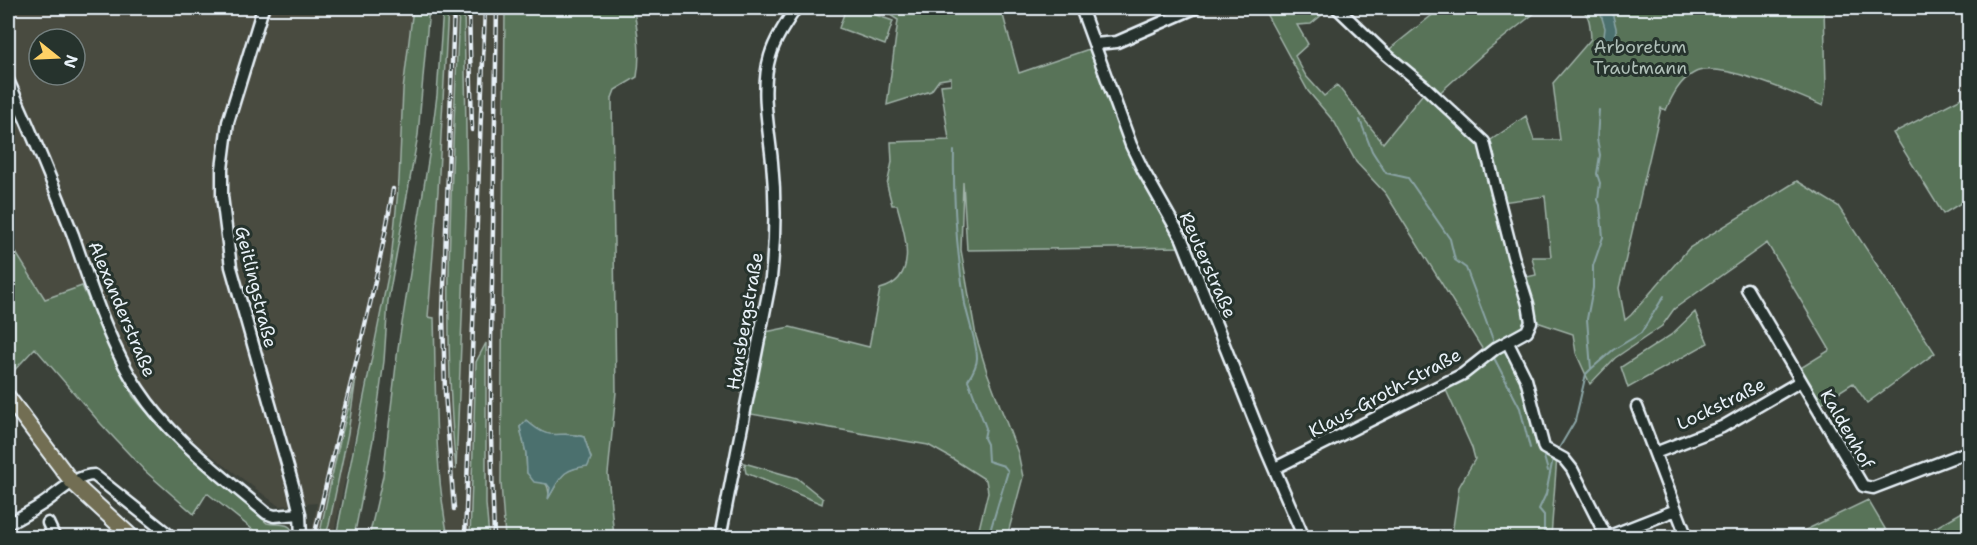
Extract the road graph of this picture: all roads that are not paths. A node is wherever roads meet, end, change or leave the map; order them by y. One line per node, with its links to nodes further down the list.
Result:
1 (262, 8): 18 (street, Geitlingstraße)
2 (796, 8): 25 (street, Hansbergstraße)
3 (1081, 8): 6 (street, Reuterstraße)
4 (1195, 8): 6 (street)
5 (1337, 8): 9 (street, Klaus-Groth-Straße)
6 (1095, 44): 15 (street, Reuterstraße)
7 (8, 80): 18 (street, Alexanderstraße)
8 (1747, 289): 10 (street, Kaldenhof)
9 (1508, 343): 15 (street, Klaus-Groth-Straße); 27 (street)
10 (1801, 381): 13 (street, Kaldenhof); 14 (street, Lockstraße)
11 (8, 397): 16 (main road)
12 (1637, 407): 14 (street)
13 (1970, 451)
14 (1655, 453): 17 (street)
15 (1275, 468): 26 (street, Reuterstraße)
16 (72, 482): 20 (street); 22 (main road); 23 (street)
17 (1676, 510): 27 (street); 28 (street)
18 (300, 514): 24 (street, Geitlingstraße)
19 (48, 523): 21 (street)
20 (8, 524)
21 (55, 537)
22 (133, 537)
23 (173, 537)
24 (301, 537)
25 (720, 537)
26 (1304, 537)
27 (1607, 537)
28 (1687, 537)

